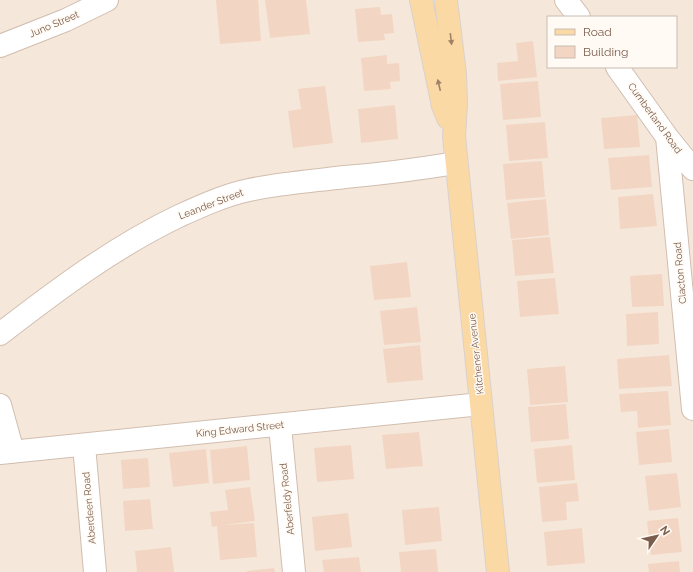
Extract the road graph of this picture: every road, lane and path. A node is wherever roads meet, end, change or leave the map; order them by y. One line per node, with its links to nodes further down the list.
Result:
1 (107, 0): 6 (street, Juno Street)
2 (421, 0): 8 (main road, Kitchener Avenue, one-way to 2)
3 (446, 0): 8 (main road, Kitchener Avenue, one-way to 8)
4 (566, 0): 5 (street)
5 (578, 16)
6 (0, 46)
7 (618, 68): 9 (street, Cumberland Road)
8 (454, 136): 10 (main road, Kitchener Avenue)
9 (667, 137): 11 (street, Cumberland Road); 15 (street, Clacton Road)
10 (456, 163): 12 (street, Leander Street); 13 (main road, Kitchener Avenue)
11 (693, 170)
12 (0, 334)
13 (481, 404): 16 (street, King Edward Street); 21 (main road, Kitchener Avenue)
14 (0, 405): 18 (street)
15 (693, 409)
16 (280, 426): 17 (street, King Edward Street); 20 (street, Aberfeldy Road)
17 (84, 445): 18 (street, King Edward Street); 19 (street, Aberdeen Road)
18 (7, 453)
19 (95, 572)
20 (294, 572)
21 (498, 572)

